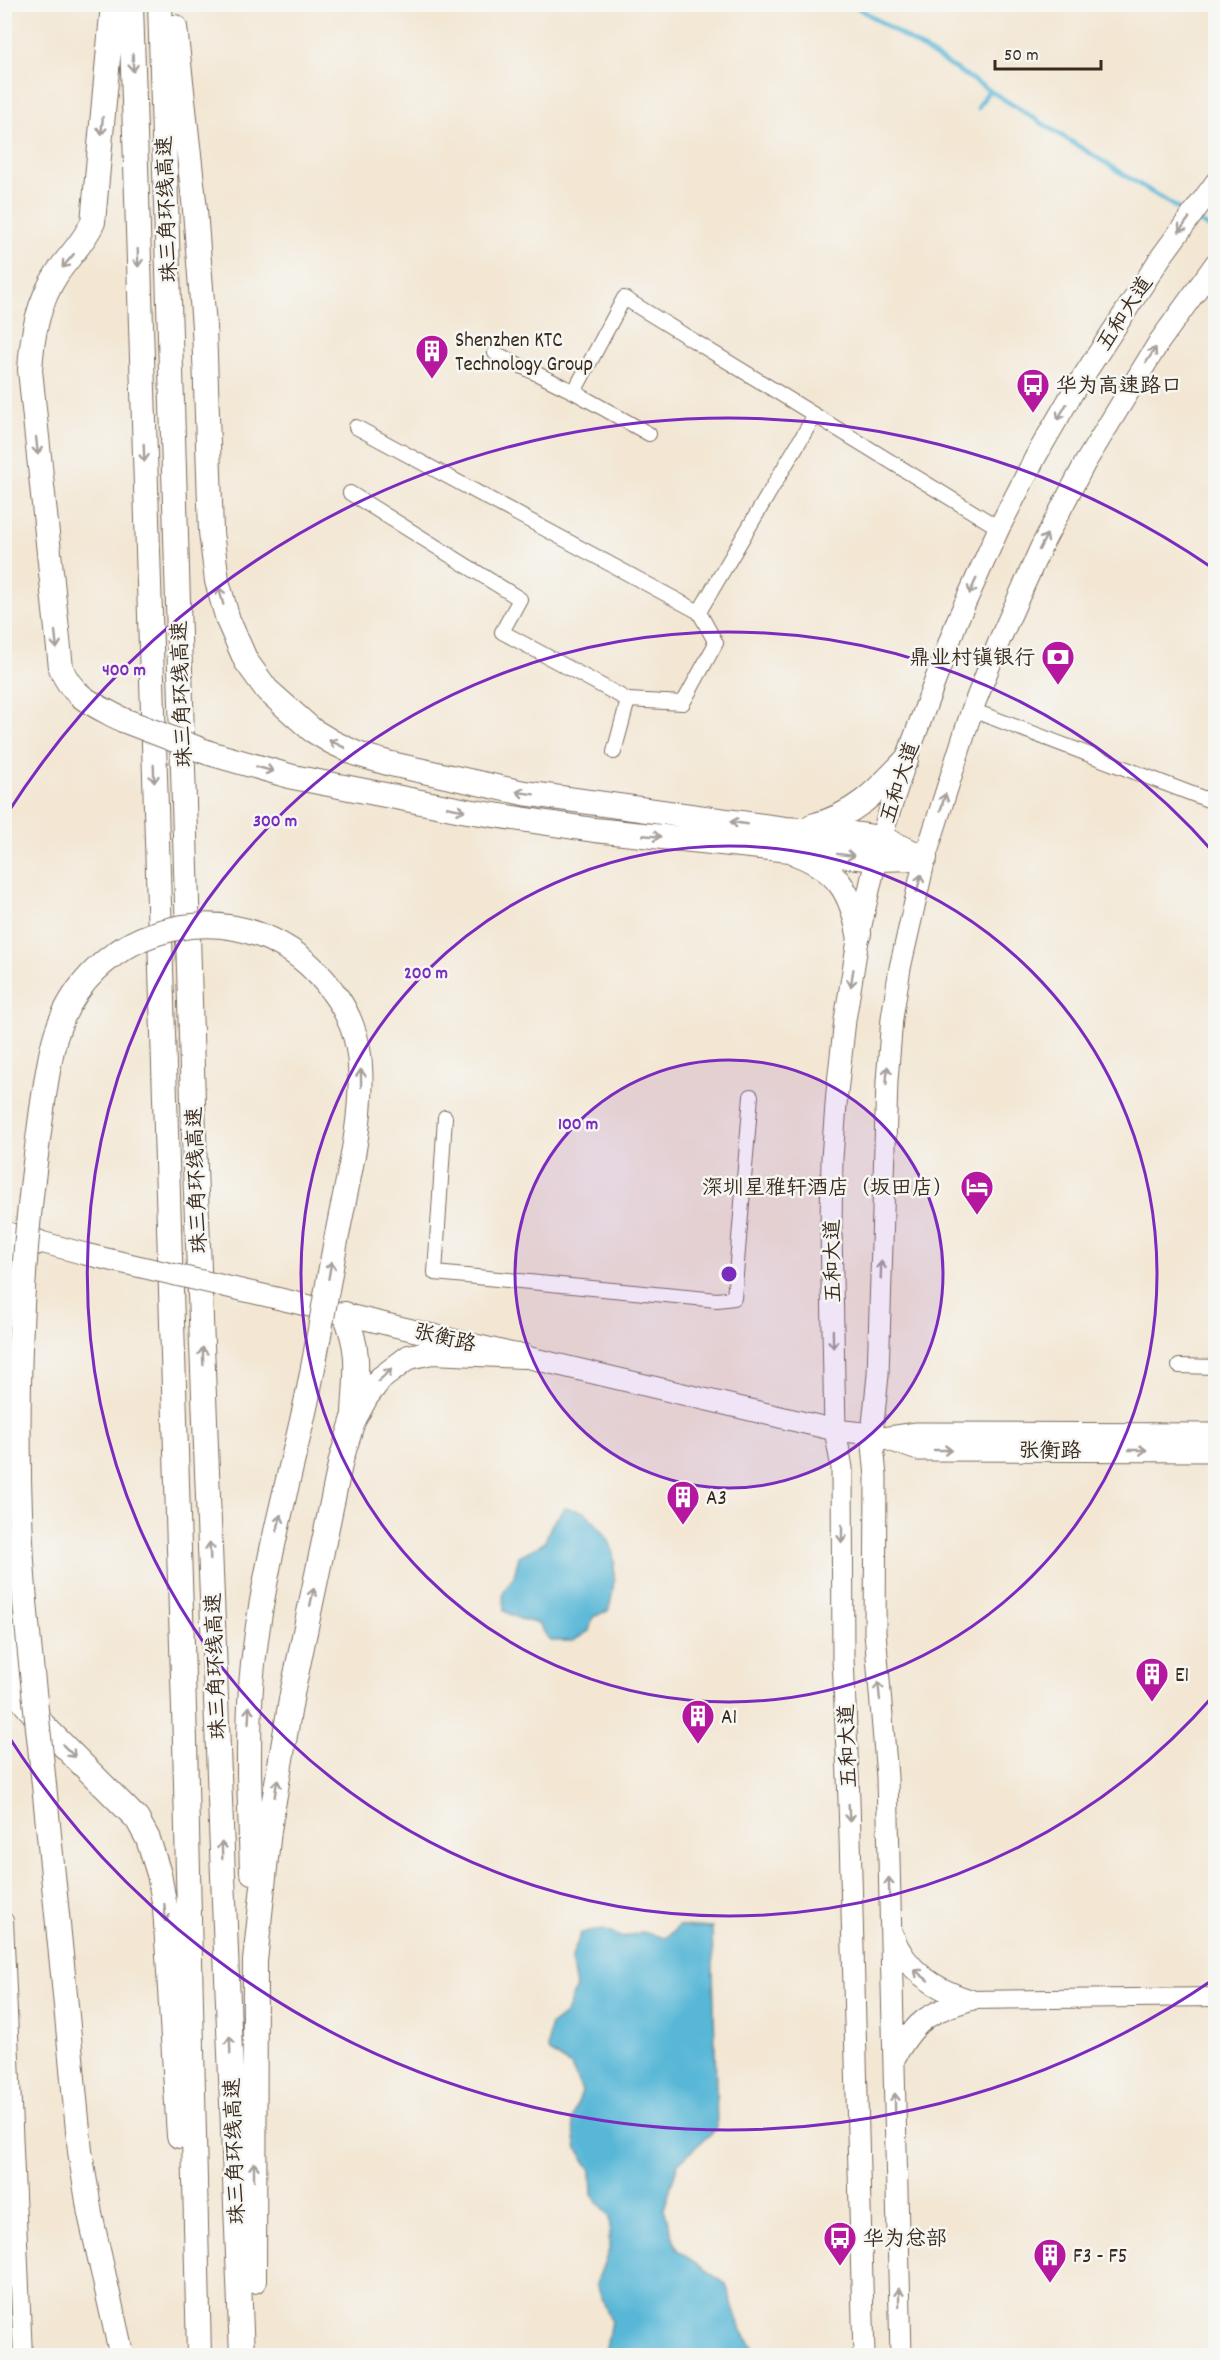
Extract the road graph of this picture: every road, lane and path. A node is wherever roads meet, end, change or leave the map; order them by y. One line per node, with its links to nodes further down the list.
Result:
1 (113, 4): 21 (highway, one-way to 21, bridge)
2 (131, 4): 50 (highway, 珠三角环线高速, one-way to 50)
3 (160, 4): 51 (highway, 珠三角环线高速, one-way to 3)
4 (172, 4): 19 (highway, one-way to 4)
5 (1211, 187): 13 (main road, 五和大道, one-way to 13)
6 (1210, 271): 16 (main road, 五和大道, one-way to 6)
7 (495, 353): 8 (street)
8 (574, 392): 9 (street); 11 (street)
9 (814, 415): 13 (street); 14 (street)
10 (356, 427): 14 (street)
11 (649, 434)
12 (350, 493): 15 (street)
13 (999, 528): 18 (main road, 五和大道, one-way to 18)
14 (699, 612): 15 (street)
15 (628, 700): 17 (street)
16 (972, 710): 20 (street); 24 (main road, 五和大道, one-way to 16)
17 (614, 752)
18 (906, 760): 22 (highway); 23 (main road, 五和大道)
19 (558, 798): 21 (highway); 22 (highway, one-way to 19)
20 (1215, 803)
21 (553, 824): 22 (highway, one-way to 22)
22 (783, 838): 23 (highway); 25 (highway)
23 (879, 848): 24 (highway); 25 (main road, 五和大道)
24 (925, 858): 38 (main road, 五和大道, one-way to 24)
25 (859, 934): 36 (main road, 五和大道, one-way to 36)
26 (751, 1096): 27 (street)
27 (445, 1117)
28 (4, 1232): 29 (main road, 张衡路)
29 (38, 1242): 30 (highway); 31 (main road, 张衡路, bridge)
30 (4, 1260)
31 (345, 1314): 32 (main road, 张衡路); 35 (highway)
32 (523, 1356): 35 (highway, one-way to 32); 36 (main road, 张衡路)
33 (1179, 1366): 34 (street)
34 (1215, 1367)
35 (353, 1421): 43 (highway, one-way to 35)
36 (835, 1430): 38 (main road, 张衡路); 53 (main road, 五和大道, one-way to 53)
37 (1215, 1434): 38 (main road, 张衡路)
38 (879, 1436): 39 (main road, 张衡路, one-way to 39); 42 (main road, 五和大道, one-way to 38)
39 (1215, 1450)
40 (4, 1544): 49 (highway, one-way to 49)
41 (4, 1921): 48 (street)
42 (891, 1931): 45 (main road, one-way to 42); 46 (main road, 五和大道)
43 (255, 1961): 47 (highway, one-way to 47, bridge); 52 (highway, one-way to 43)
44 (1215, 1997): 45 (street)
45 (970, 2000): 46 (main road)
46 (894, 2059): 54 (main road, 五和大道, one-way to 46)
47 (121, 2352)
48 (22, 2355)
49 (194, 2355)
50 (199, 2355)
51 (242, 2355)
52 (255, 2355)
53 (864, 2355)
54 (901, 2355)

